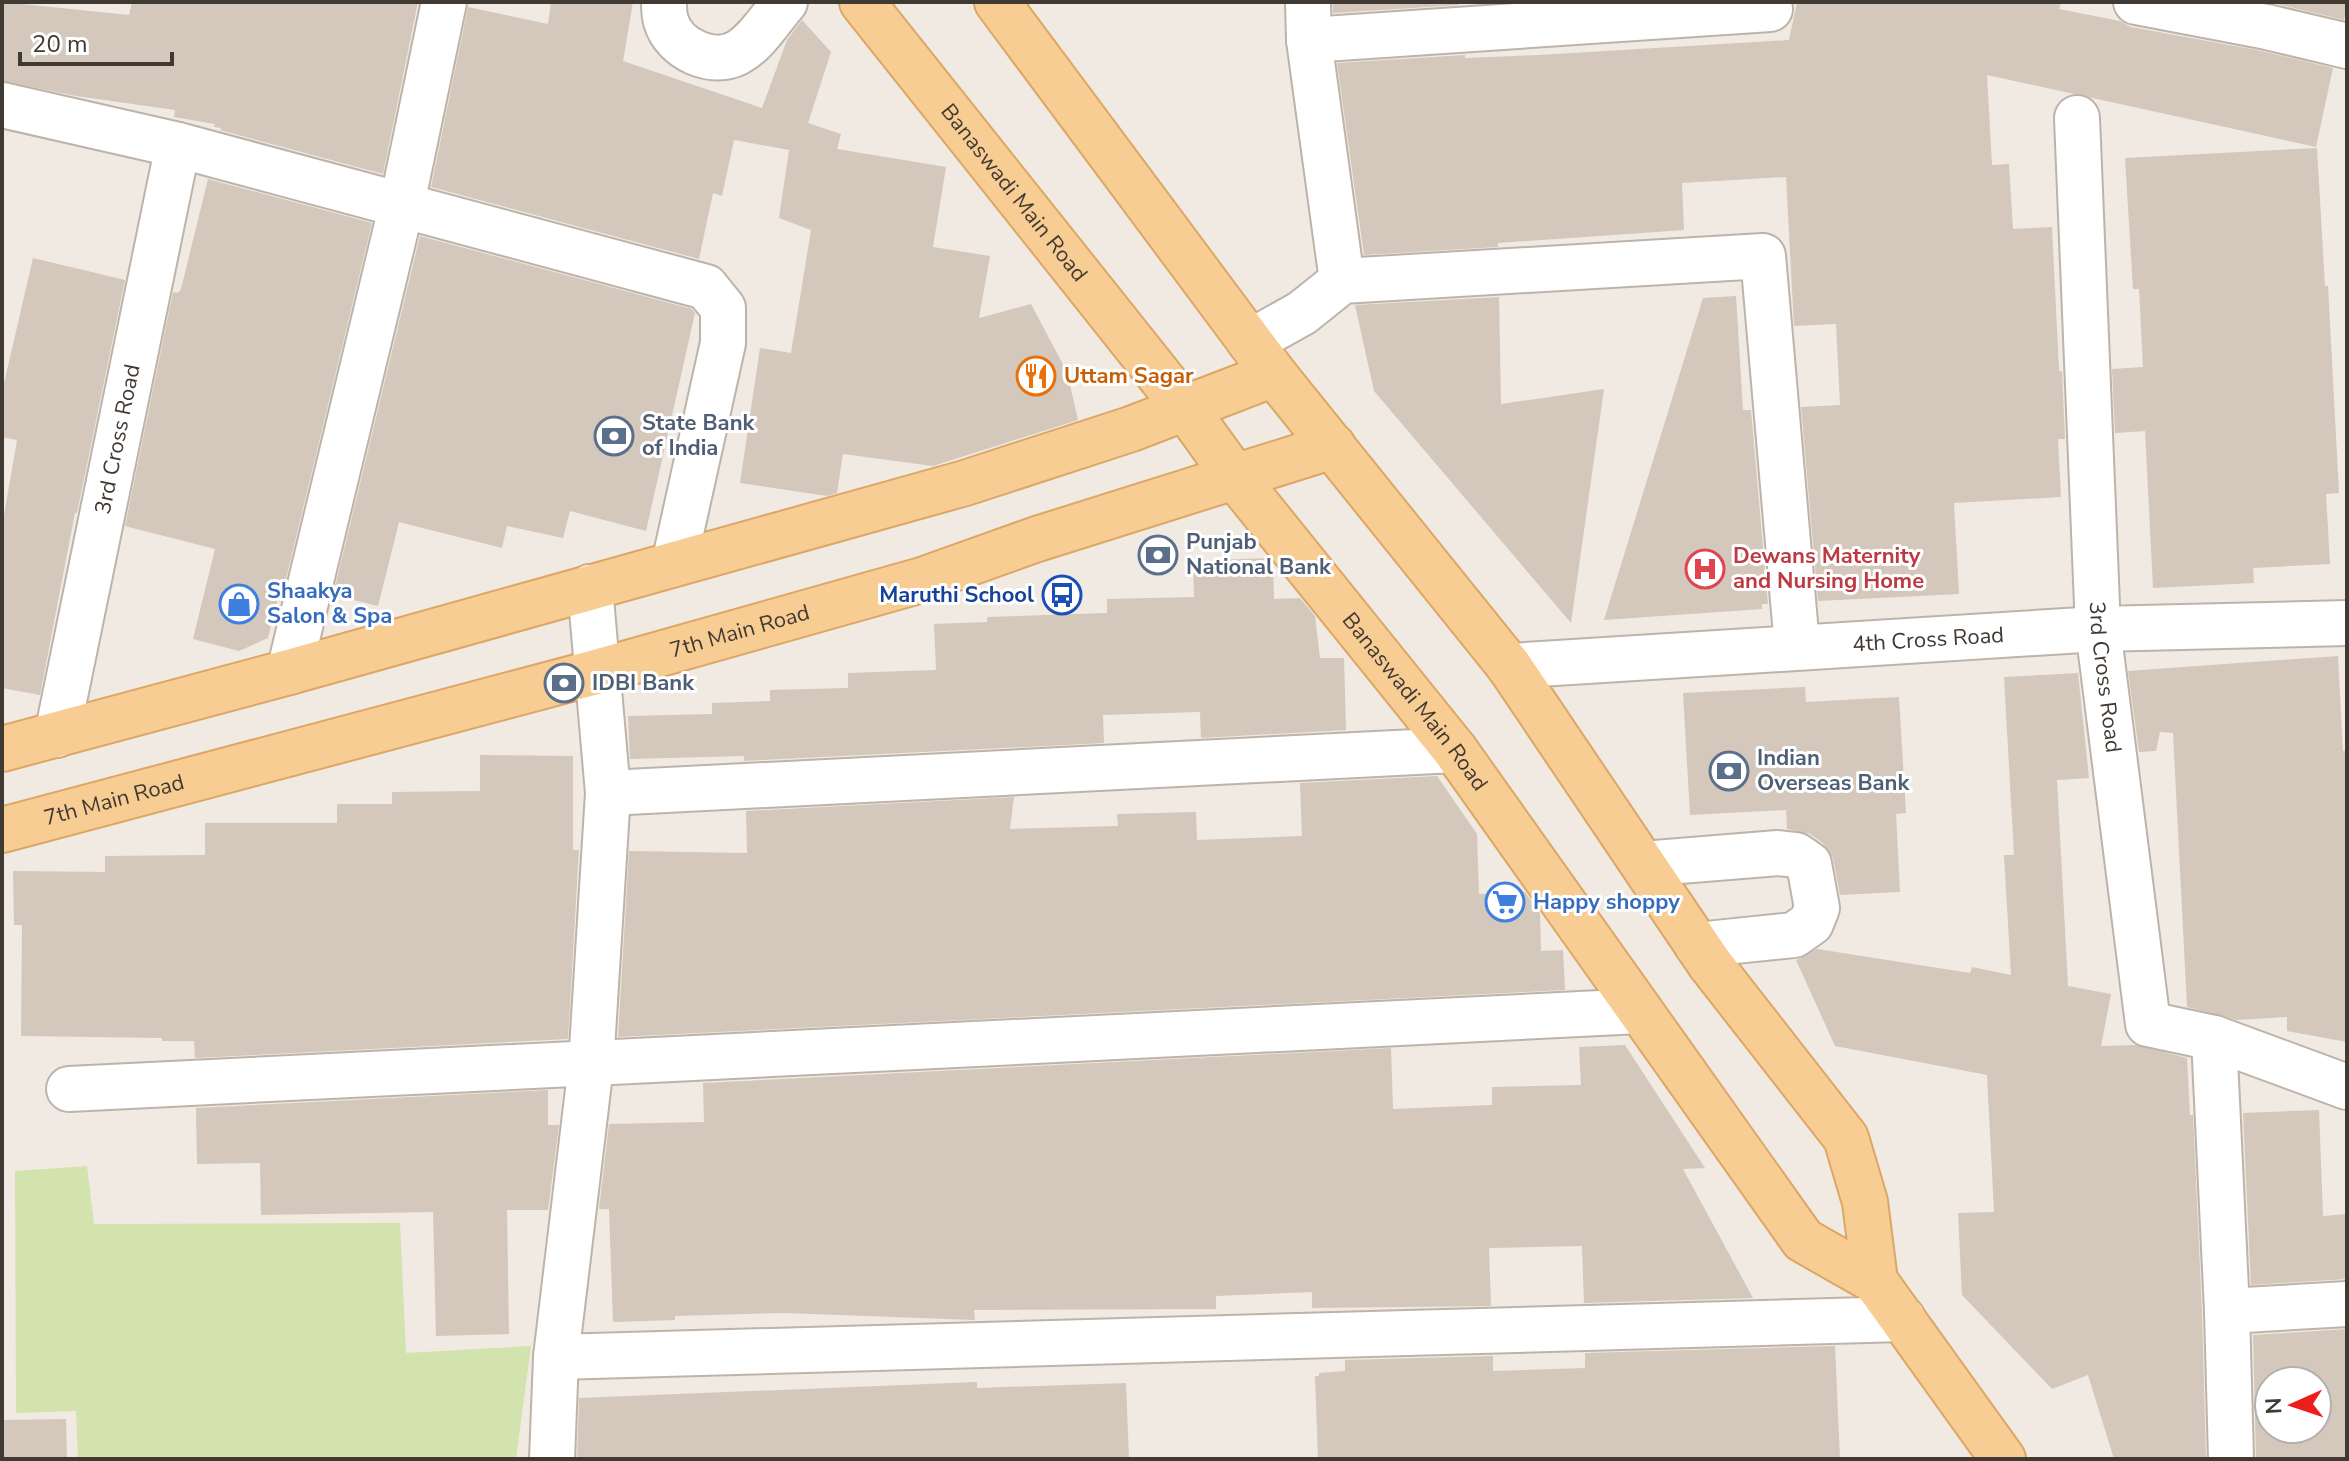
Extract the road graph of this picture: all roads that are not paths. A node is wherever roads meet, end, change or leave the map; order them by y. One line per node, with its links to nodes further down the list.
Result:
1 (444, 2): 14 (street)
2 (664, 2): 3 (street)
3 (785, 2)
4 (862, 2): 17 (main road, Banaswadi Main Road)
5 (997, 2): 16 (main road, Banaswadi Main Road)
6 (2136, 2): 8 (street)
7 (1770, 9): 9 (street)
8 (2270, 14): 10 (street)
9 (1308, 21): 15 (street)
10 (2347, 46)
11 (2, 105): 13 (street)
12 (2077, 118): 23 (street, 3rd Cross Road)
13 (178, 145): 14 (street); 28 (street, 3rd Cross Road)
14 (402, 204): 20 (street); 26 (street)
15 (1342, 281): 16 (street); 24 (street)
16 (1262, 358): 17 (main road); 18 (main road, Banaswadi Main Road)
17 (1186, 409): 19 (main road, Banaswadi Main Road); 20 (main road)
18 (1333, 446): 19 (main road, 7th Main Road); 25 (main road, Banaswadi Main Road)
19 (1235, 477): 27 (main road, 7th Main Road); 30 (main road, Banaswadi Main Road)
20 (674, 564): 21 (main road)
21 (590, 587): 26 (main road); 27 (street)
22 (2347, 623): 23 (street, 4th Cross Road)
23 (2098, 629): 24 (street, 4th Cross Road); 36 (street, 3rd Cross Road)
24 (1797, 646): 25 (street, 4th Cross Road)
25 (1509, 666): 33 (main road, Banaswadi Main Road)
26 (289, 672): 28 (main road)
27 (596, 672): 31 (street); 32 (main road, 7th Main Road)
28 (57, 735): 29 (main road)
29 (2, 749)
30 (1455, 750): 31 (street); 35 (main road, Banaswadi Main Road)
31 (608, 793): 37 (street)
32 (2, 830)
33 (1643, 864): 34 (main road, Banaswadi Main Road); 34 (street)
34 (1697, 945): 40 (main road, Banaswadi Main Road)
35 (1640, 1011): 37 (street); 40 (main road, Banaswadi Main Road)
36 (2214, 1038): 38 (street, 3rd Cross Road); 42 (street)
37 (591, 1065): 39 (street); 44 (street)
38 (2347, 1087)
39 (69, 1089)
40 (1875, 1281): 43 (main road, Banaswadi Main Road)
41 (2347, 1304): 42 (street)
42 (2227, 1311): 47 (street)
43 (1903, 1319): 44 (street); 46 (main road, Banaswadi Main Road)
44 (556, 1357): 45 (street)
45 (552, 1459)
46 (2003, 1459)
47 (2231, 1459)

